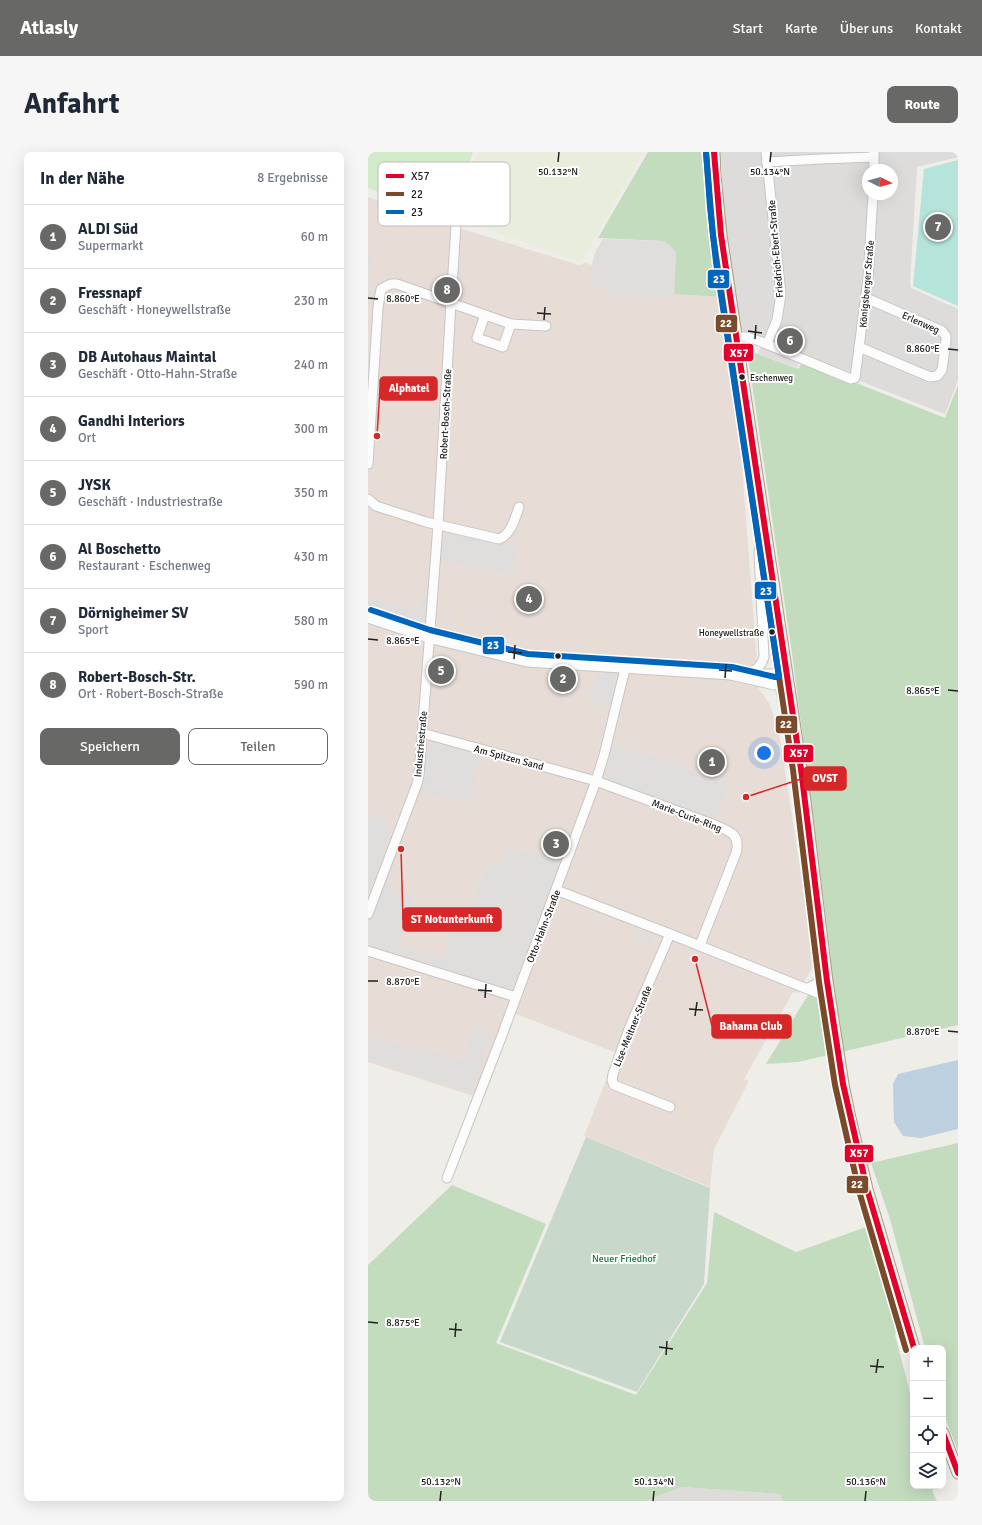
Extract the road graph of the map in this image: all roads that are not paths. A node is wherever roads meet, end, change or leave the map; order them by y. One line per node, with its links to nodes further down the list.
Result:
1 (714, 152): 12 (main road)
2 (766, 152): 4 (street, Friedrich-Ebert-Straße)
3 (874, 155): 4 (street)
4 (767, 162): 13 (street, Friedrich-Ebert-Straße)
5 (873, 200): 7 (street, Königsberger Straße)
6 (456, 226): 8 (street, Robert-Bosch-Straße)
7 (866, 298): 14 (street, Königsberger Straße); 14 (street, Erlenweg)
8 (451, 303): 9 (street); 15 (street); 19 (street, Robert-Bosch-Straße)
9 (485, 315): 10 (street); 10 (street)
10 (511, 324): 11 (street)
11 (546, 326)
12 (736, 337): 13 (street); 18 (main road)
13 (767, 344): 14 (street, Königsberger Straße)
14 (860, 347)
15 (368, 464)
16 (368, 499): 19 (street)
17 (519, 507): 19 (street)
18 (762, 518): 23 (street); 25 (main road)
19 (438, 525): 21 (street, Robert-Bosch-Straße)
20 (368, 618): 21 (street)
21 (428, 638): 22 (street); 26 (street, Industriestraße)
22 (625, 669): 24 (street); 27 (street, Otto-Hahn-Straße)
23 (745, 673): 24 (street); 25 (street)
24 (731, 675): 25 (street)
25 (787, 679): 33 (main road)
26 (422, 733): 27 (street, Am Spitzen Sand); 29 (street, Industriestraße)
27 (596, 781): 28 (street, Otto-Hahn-Straße); 31 (street, Marie-Curie-Ring)
28 (556, 890): 30 (street); 35 (street, Otto-Hahn-Straße)
29 (368, 914)
30 (670, 934): 31 (street); 37 (street, Lise-Meitner-Straße)
31 (700, 945): 34 (street)
32 (368, 951): 35 (street)
33 (826, 963): 34 (street); 36 (main road)
34 (808, 988): 36 (street)
35 (516, 997): 38 (street, Otto-Hahn-Straße)
36 (830, 998): 39 (main road)
37 (670, 1107)
38 (448, 1178)
39 (913, 1345)
40 (946, 1441): 41 (main road)
41 (957, 1469)

